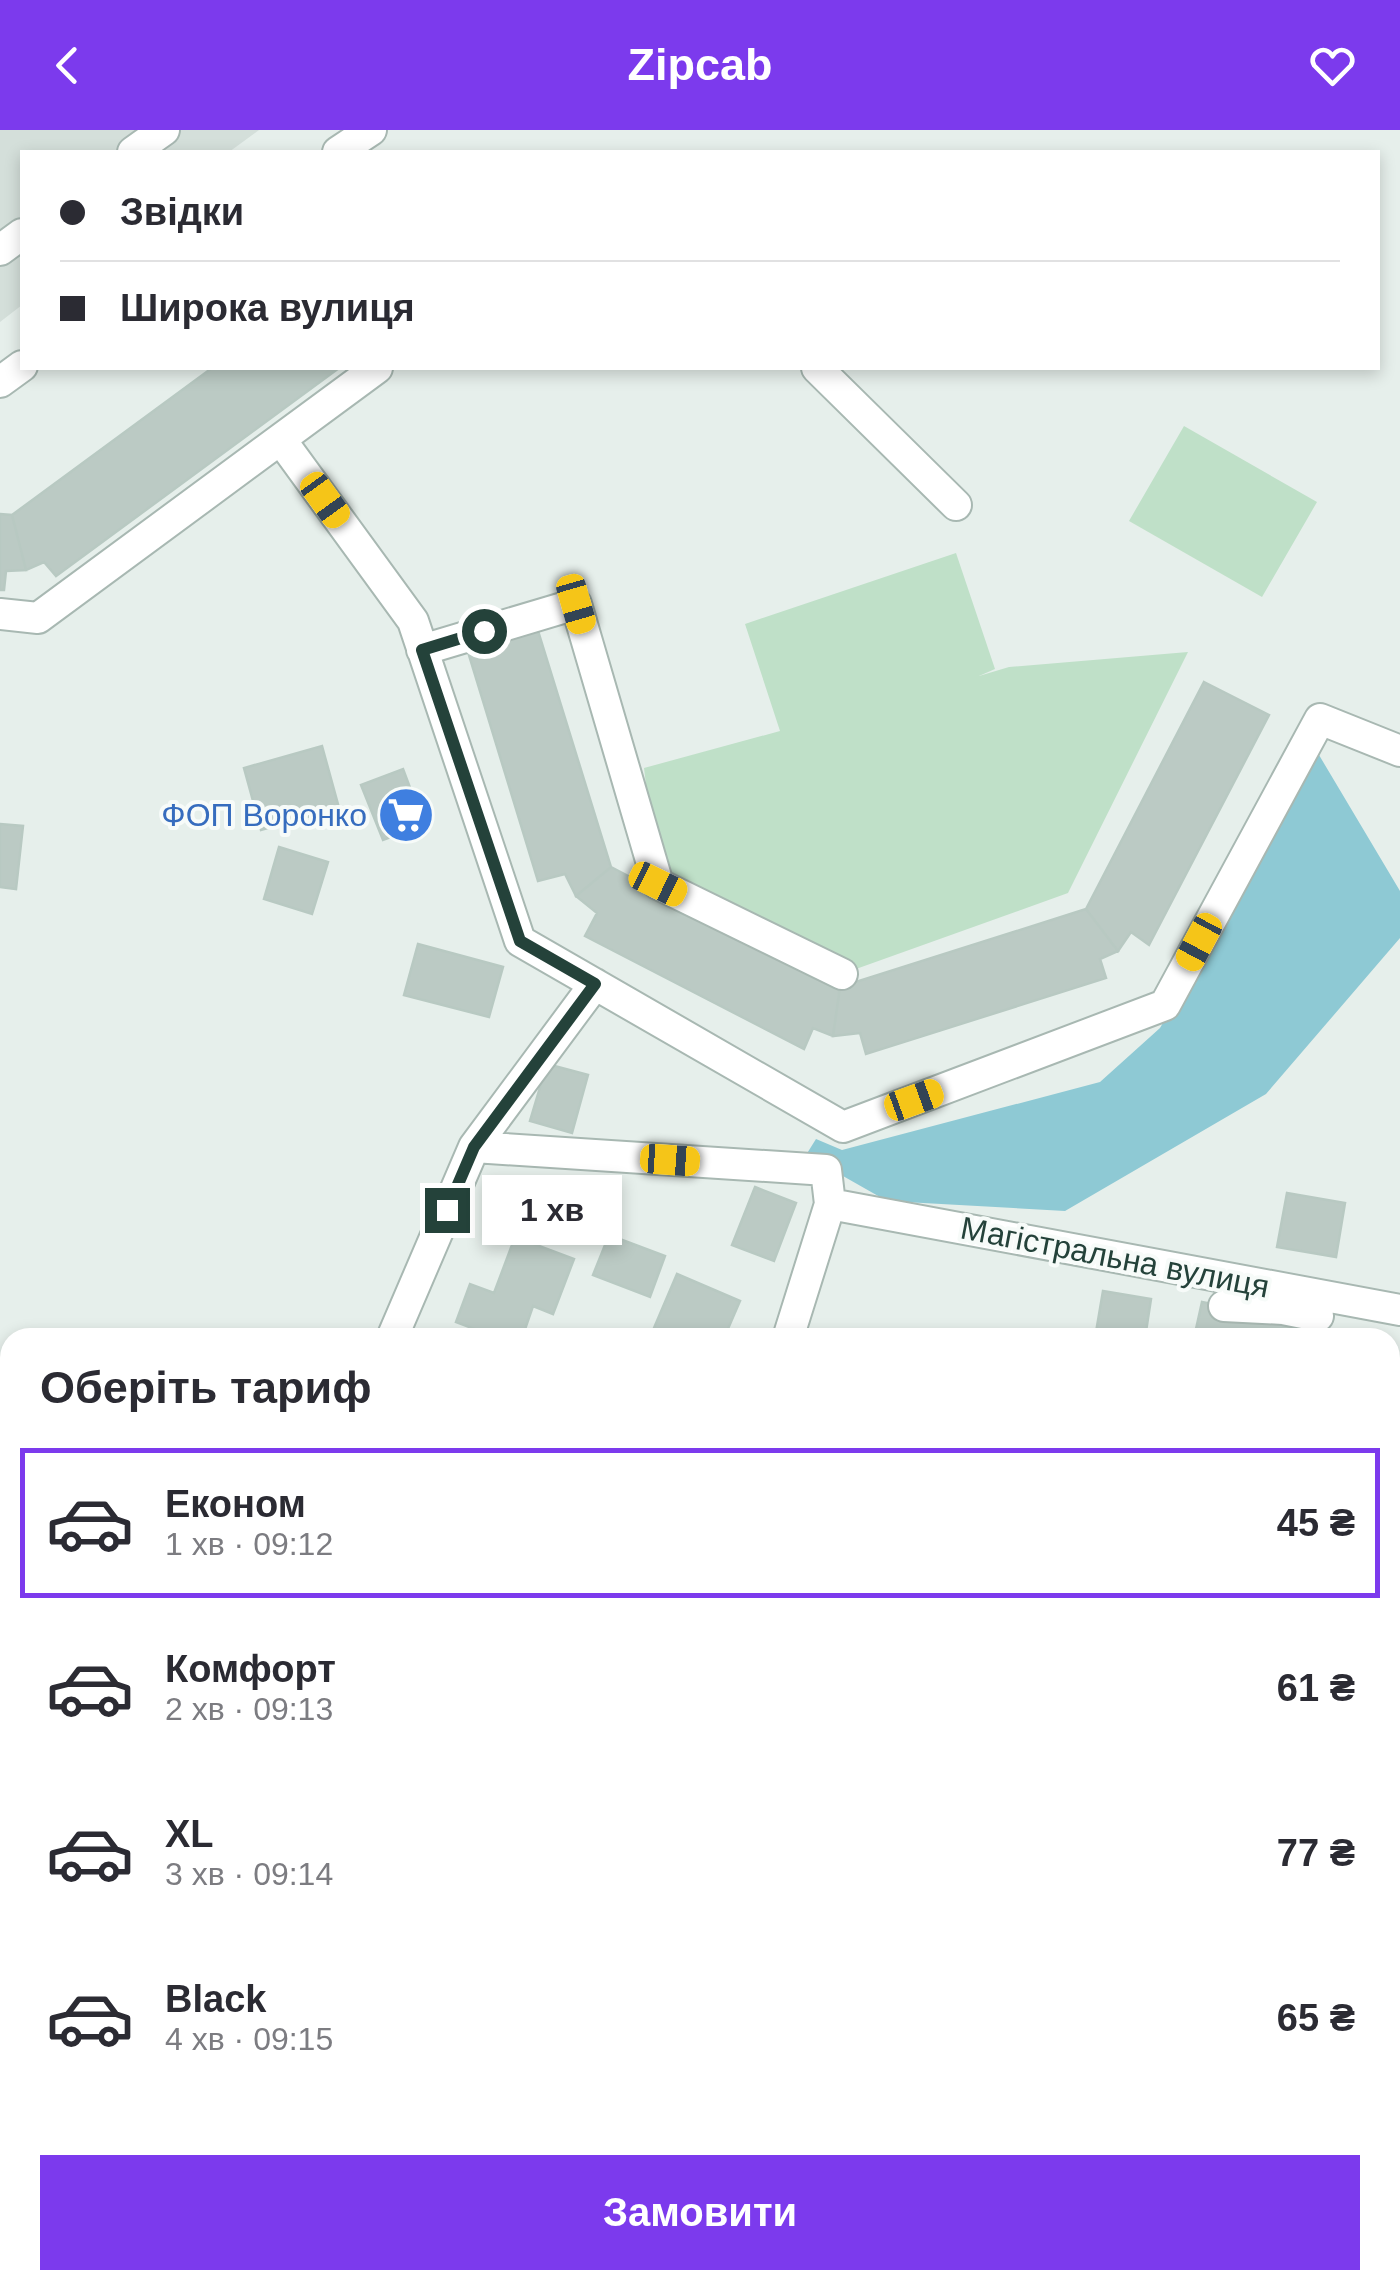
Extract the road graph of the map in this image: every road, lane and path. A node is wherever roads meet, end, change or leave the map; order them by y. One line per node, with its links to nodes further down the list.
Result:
1 (164, 130): 3 (street)
2 (371, 130): 4 (street)
3 (136, 150)
4 (341, 150)
5 (374, 370): 7 (street)
6 (819, 370): 8 (street)
7 (281, 440): 9 (street); 10 (street)
8 (956, 505)
9 (0, 614)
10 (422, 650): 12 (street); 13 (street)
11 (1400, 752): 13 (street)
12 (842, 974)
13 (595, 984): 14 (street)
14 (474, 1147): 15 (street); 18 (street)
15 (830, 1204): 17 (street, Магістральна вулиця); 19 (street)
16 (1224, 1306): 20 (street)
17 (1400, 1310)
18 (396, 1328)
19 (791, 1328)
20 (1383, 1328)

